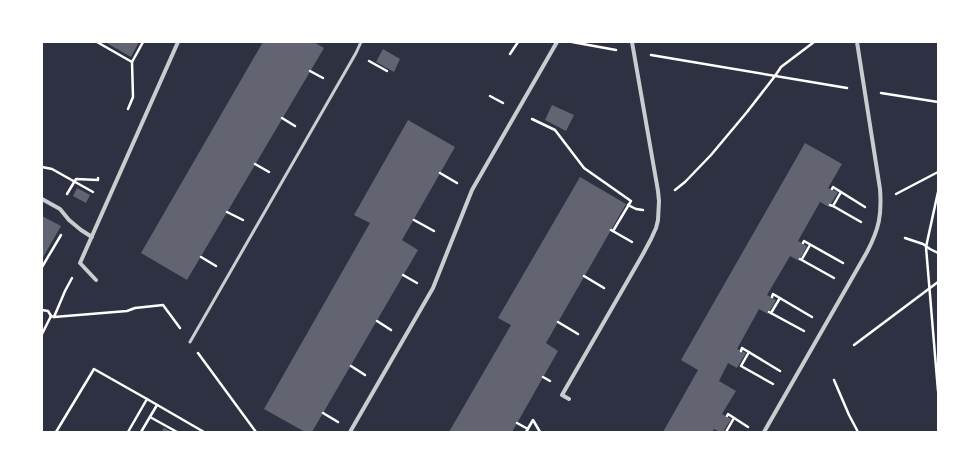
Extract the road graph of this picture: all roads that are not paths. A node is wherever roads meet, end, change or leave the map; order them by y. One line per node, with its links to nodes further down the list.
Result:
1 (178, 42): 7 (street)
2 (361, 42): 9 (lane)
3 (557, 42): 11 (street)
4 (632, 42): 10 (street)
5 (857, 42): 12 (street)
6 (42, 199): 7 (street)
7 (92, 237): 8 (street)
8 (96, 280)
9 (190, 342)
10 (570, 399)
11 (350, 432)
12 (764, 432)

